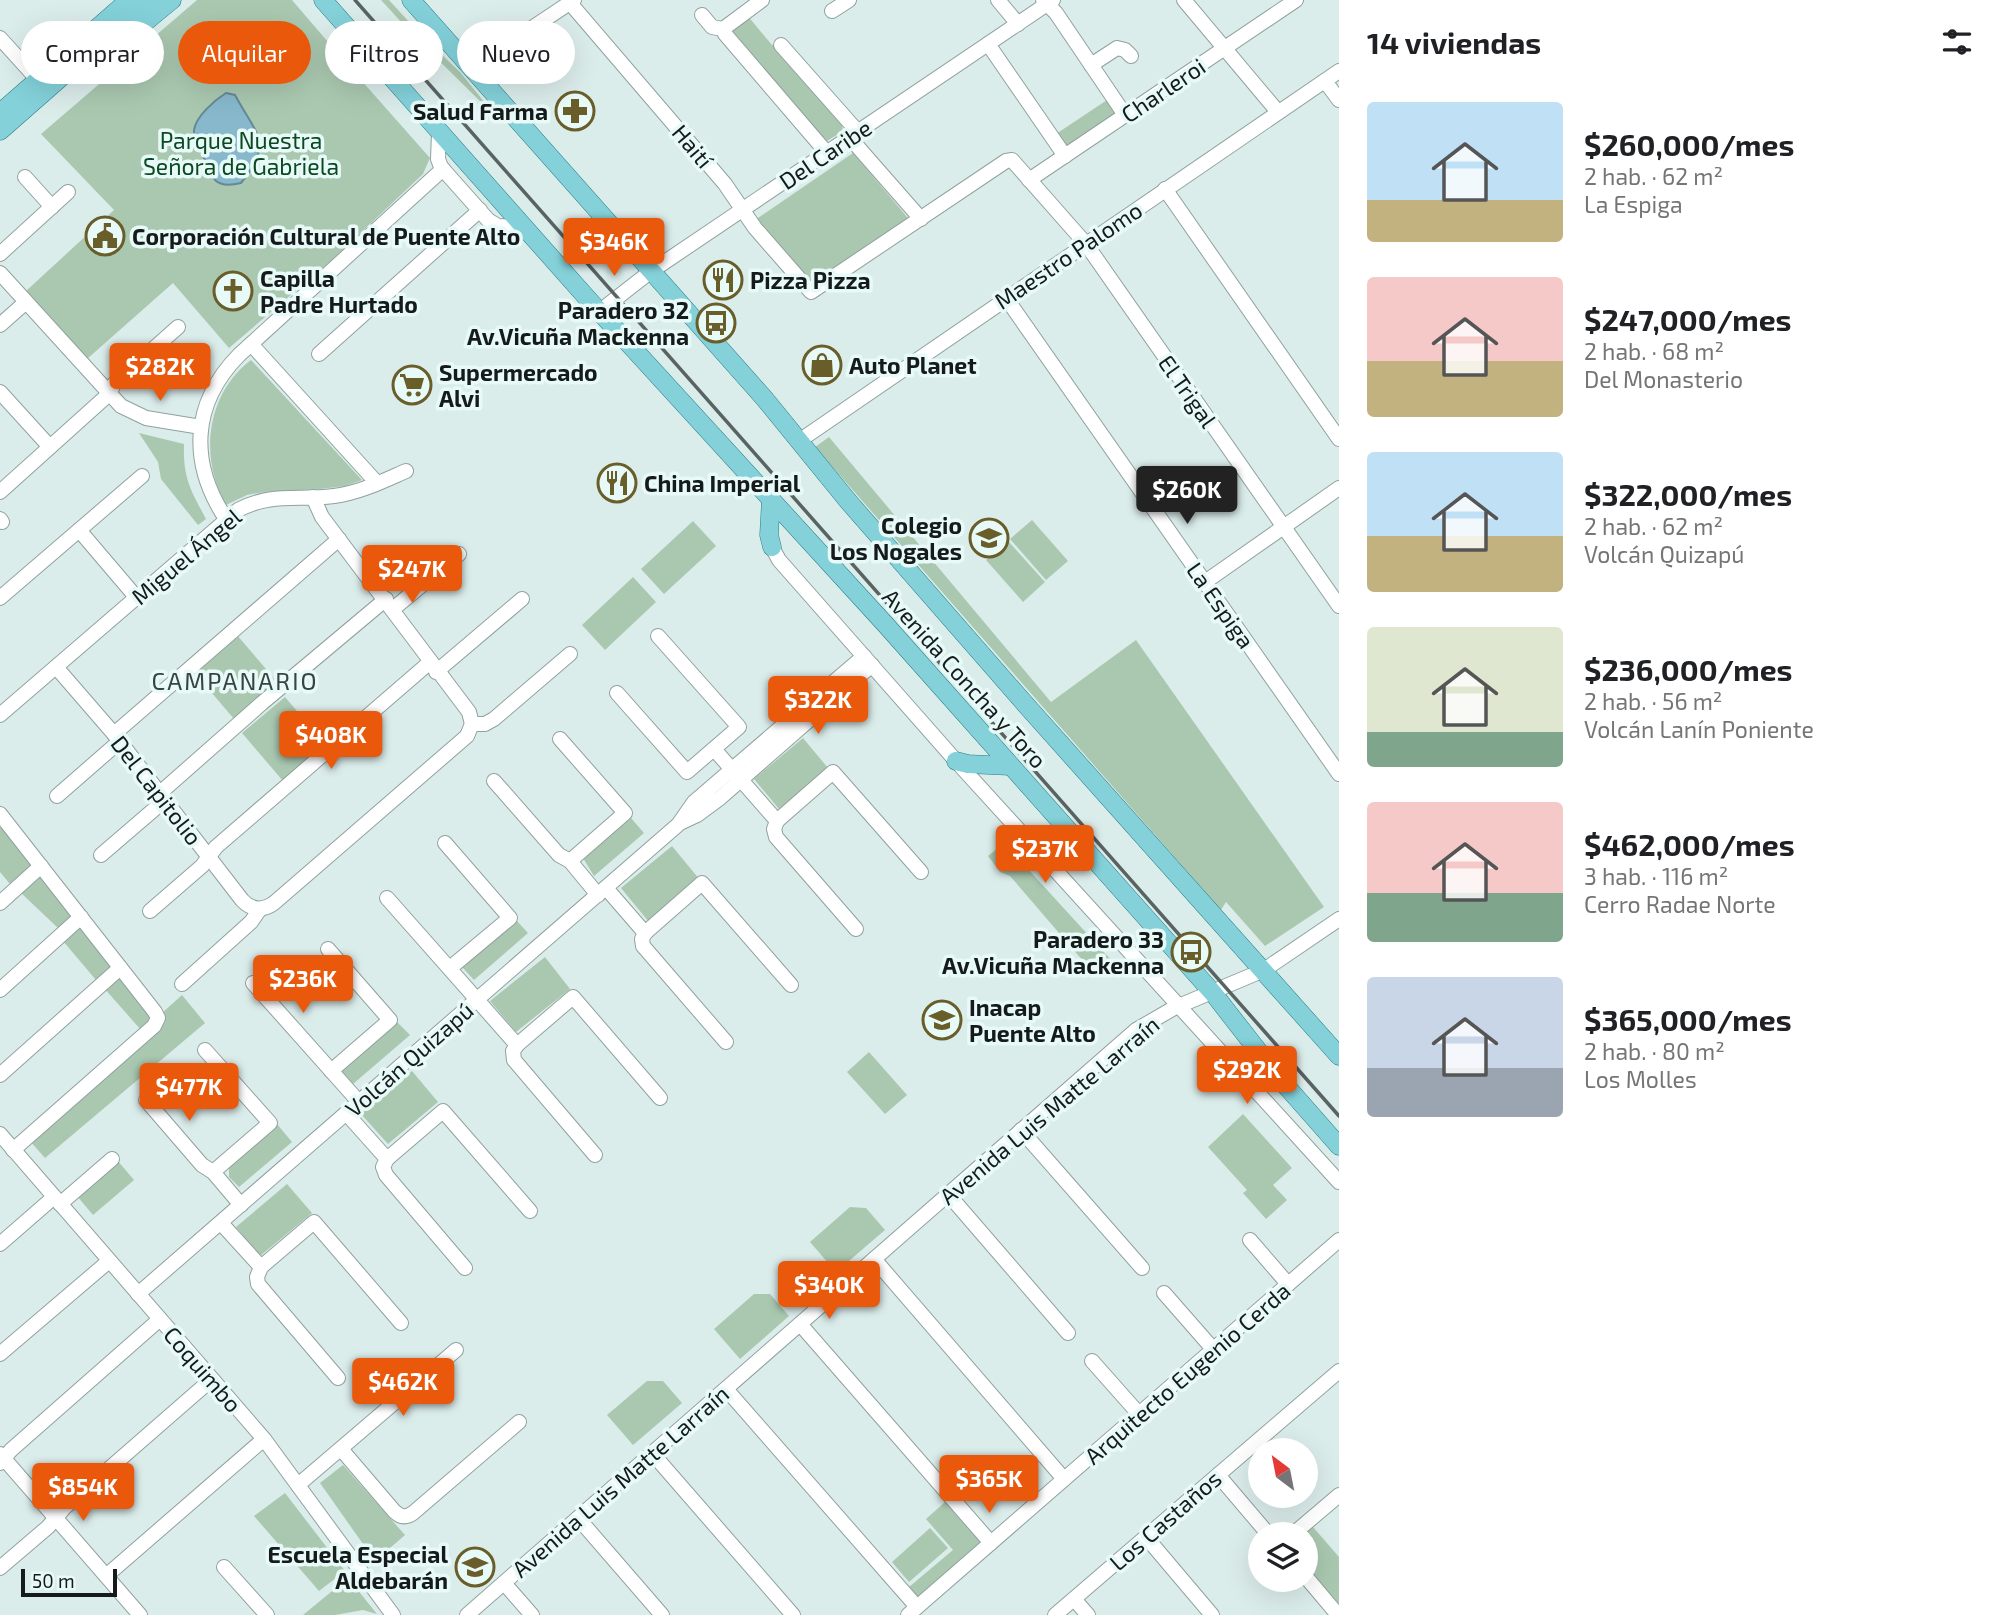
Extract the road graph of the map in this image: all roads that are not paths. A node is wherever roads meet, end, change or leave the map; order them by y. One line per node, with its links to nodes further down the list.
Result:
1 (129, 0): 15 (main road)
2 (149, 0): 16 (main road)
3 (172, 0): 17 (main road)
4 (323, 0): 39 (main road, Avenida Concha y Toro)
5 (411, 0): 25 (main road, Avenida Concha y Toro)
6 (762, 0): 20 (street)
7 (849, 0): 13 (street)
8 (998, 0): 19 (street)
9 (1184, 0): 24 (street)
10 (1296, 0): 24 (street, Charleroi)
11 (572, 1): 18 (street); 49 (street, Haití)
12 (1048, 1): 19 (street, Del Caribe); 28 (street)
13 (832, 11)
14 (702, 15): 20 (street)
15 (105, 21)
16 (125, 21)
17 (146, 21)
18 (542, 21)
19 (1018, 24): 22 (street, Del Caribe)
20 (723, 29): 41 (street)
21 (0, 38): 27 (street)
22 (988, 44): 40 (street, Del Caribe); 42 (street)
23 (781, 45): 40 (street)
24 (1224, 48): 35 (street); 37 (street, Charleroi)
25 (457, 51)
26 (1131, 56): 28 (street)
27 (21, 62)
28 (1091, 65): 37 (street)
29 (1339, 71): 30 (street, Maestro Palomo)
30 (1325, 80): 34 (street); 35 (street, Maestro Palomo)
31 (33, 84): 36 (main road)
32 (54, 84): 38 (main road)
33 (486, 84): 55 (main road, Avenida Concha y Toro)
34 (1339, 100)
35 (1278, 112): 46 (street, Maestro Palomo)
36 (0, 113)
37 (1125, 116): 42 (street, Charleroi)
38 (0, 131)
39 (439, 133): 43 (street); 52 (main road, Avenida Concha y Toro)
40 (854, 135): 41 (street, Del Caribe); 51 (street)
41 (827, 153): 49 (street, Del Caribe)
42 (1065, 156): 45 (street, Charleroi)
43 (443, 169): 50 (street); 62 (street)
44 (24, 177): 48 (street)
45 (1029, 180): 51 (street, El Trigal); 53 (street, El Trigal)
46 (1165, 190): 53 (street, Maestro Palomo); 67 (street)
47 (68, 192): 48 (street)
48 (52, 207): 54 (street)
49 (743, 210): 51 (street, Haití); 55 (street, Del Caribe)
50 (480, 211): 52 (street); 63 (street)
51 (920, 219)
52 (524, 227): 59 (main road, Avenida Concha y Toro)
53 (1086, 244): 57 (street, Maestro Palomo); 78 (street, El Trigal)
54 (0, 254)
55 (650, 272): 59 (street, Del Caribe); 68 (main road, Avenida Concha y Toro)
56 (0, 273): 58 (street)
57 (1006, 298): 68 (street, Maestro Palomo); 83 (street, La Espiga)
58 (26, 302): 60 (street); 65 (street)
59 (600, 312): 76 (main road, Avenida Concha y Toro)
60 (0, 326)
61 (177, 327): 65 (street)
62 (251, 344): 66 (street); 72 (street)
63 (319, 354)
64 (0, 392): 69 (street)
65 (109, 394): 66 (street); 69 (street)
66 (201, 427): 77 (street)
67 (1339, 439)
68 (799, 441): 127 (main road, Avenida Concha y Toro)
69 (50, 447): 74 (street)
70 (406, 471): 72 (street, Miguel Ángel)
71 (142, 476): 79 (street)
72 (377, 484): 75 (street, Miguel Ángel)
73 (1339, 488): 78 (street)
74 (0, 492)
75 (313, 497): 77 (street, Miguel Ángel); 80 (street)
76 (771, 499): 81 (main road); 101 (main road, Avenida Concha y Toro)
77 (226, 519): 84 (street, Miguel Ángel)
78 (1284, 527): 83 (street); 88 (street, El Trigal)
79 (79, 530): 84 (street); 85 (street)
80 (339, 539): 87 (street); 97 (street)
81 (772, 547): 91 (street)
82 (458, 554): 87 (street)
83 (1205, 582): 102 (street, La Espiga)
84 (136, 597): 92 (street, Miguel Ángel)
85 (0, 598)
86 (522, 598): 93 (street)
87 (389, 604): 93 (street); 106 (street)
88 (1339, 606)
89 (658, 636): 99 (street)
90 (570, 654): 96 (street)
91 (868, 660): 100 (street); 103 (street, Volcán Quizapú)
92 (56, 667): 95 (street, Miguel Ángel); 97 (street, Del Capitolio)
93 (433, 667): 96 (street); 111 (street)
94 (617, 693): 99 (street)
95 (3, 707)
96 (472, 724): 118 (street)
97 (117, 737): 105 (street); 106 (street, Del Capitolio)
98 (560, 739): 112 (street)
99 (714, 749): 103 (street)
100 (956, 761): 101 (main road); 134 (street)
101 (1010, 766): 132 (main road, Avenida Concha y Toro)
102 (1339, 774)
103 (736, 775): 108 (street); 115 (street, Volcán Quizapú)
104 (494, 780): 112 (street)
105 (57, 796)
106 (162, 797): 110 (street); 111 (street, Del Capitolio)
107 (1, 816): 113 (street)
108 (777, 821): 114 (street); 122 (street)
109 (445, 843): 126 (street)
110 (101, 855)
111 (209, 857): 118 (street, Del Capitolio); 119 (street)
112 (570, 861): 115 (street)
113 (41, 866): 117 (street); 120 (street)
114 (921, 872)
115 (602, 891): 123 (street); 133 (street, Volcán Quizapú)
116 (387, 898): 126 (street)
117 (0, 903)
118 (260, 909): 129 (street)
119 (149, 911)
120 (81, 917): 125 (street); 131 (street)
121 (1339, 919): 127 (street, Avenida Luis Matte Larraín)
122 (856, 929)
123 (645, 933): 130 (street); 135 (street)
124 (328, 949): 139 (street)
125 (120, 968): 140 (street); 148 (street)
126 (450, 968): 133 (street)
127 (1264, 970): 132 (street, Avenida Luis Matte Larraín); 138 (main road, Avenida Concha y Toro)
128 (253, 983): 139 (street)
129 (182, 984)
130 (791, 985)
131 (0, 990)
132 (1213, 993): 134 (street, Avenida Luis Matte Larraín); 147 (main road, Avenida Concha y Toro)
133 (477, 999): 136 (street); 143 (street, Volcán Quizapú)
134 (1180, 1006): 145 (street, Avenida Luis Matte Larraín); 153 (street)
135 (726, 1042)
136 (516, 1045): 141 (street); 149 (street)
137 (205, 1050): 152 (street)
138 (1339, 1056)
139 (331, 1071): 143 (street)
140 (0, 1075)
141 (660, 1098)
142 (146, 1100): 152 (street)
143 (359, 1102): 144 (street, Volcán Quizapú)
144 (346, 1113): 151 (street); 156 (street, Volcán Quizapú)
145 (1021, 1130): 154 (street, Avenida Luis Matte Larraín); 166 (street)
146 (0, 1134): 148 (street, Coquimbo)
147 (1339, 1146)
148 (13, 1150): 155 (street, Coquimbo)
149 (595, 1155)
150 (113, 1159): 155 (street)
151 (387, 1159): 157 (street); 165 (street)
152 (213, 1172): 156 (street)
153 (1339, 1182)
154 (948, 1194): 162 (street, Avenida Luis Matte Larraín); 173 (street)
155 (57, 1200): 161 (street); 163 (street, Coquimbo)
156 (241, 1205): 158 (street, Volcán Quizapú)
157 (530, 1212)
158 (221, 1223): 164 (street); 169 (street, Volcán Quizapú)
159 (1250, 1240): 167 (street)
160 (1339, 1240): 167 (street, Arquitecto Eugenio Cerda)
161 (0, 1244)
162 (874, 1259): 172 (street, Avenida Luis Matte Larraín); 189 (street)
163 (109, 1261): 169 (street, Coquimbo); 176 (street)
164 (261, 1267): 171 (street); 179 (street)
165 (465, 1268)
166 (1142, 1268)
167 (1288, 1284): 174 (street, Arquitecto Eugenio Cerda)
168 (1164, 1293): 174 (street)
169 (138, 1294): 170 (street, Coquimbo)
170 (160, 1319): 180 (street, Coquimbo); 187 (street)
171 (401, 1323)
172 (800, 1324): 181 (street, Avenida Luis Matte Larraín); 197 (street)
173 (1068, 1333)
174 (1213, 1349): 182 (street, Arquitecto Eugenio Cerda)
175 (456, 1350): 185 (street)
176 (0, 1354)
177 (1092, 1361): 182 (street)
178 (1339, 1371): 188 (street, Los Castaños)
179 (338, 1378)
180 (212, 1379): 184 (street, Coquimbo); 192 (street)
181 (726, 1389): 186 (street, Avenida Luis Matte Larraín); 204 (street)
182 (1139, 1414): 189 (street, Arquitecto Eugenio Cerda)
183 (519, 1422): 185 (street)
184 (264, 1439): 190 (street, Coquimbo); 200 (street)
185 (341, 1449): 190 (street)
186 (652, 1454): 193 (street, Avenida Luis Matte Larraín); 212 (street)
187 (2, 1458): 192 (street)
188 (1218, 1475): 194 (street); 196 (street, Los Castaños)
189 (1064, 1479): 197 (street, Arquitecto Eugenio Cerda)
190 (298, 1485): 208 (street, Coquimbo)
191 (1339, 1494): 195 (street)
192 (55, 1518): 199 (street); 200 (street)
193 (578, 1518): 201 (street, Avenida Luis Matte Larraín); 211 (street)
194 (1258, 1522)
195 (1307, 1522)
196 (1146, 1537): 203 (street, Los Castaños); 215 (street)
197 (991, 1543): 204 (street, Arquitecto Eugenio Cerda)
198 (224, 1567): 207 (street)
199 (0, 1568)
200 (106, 1576): 206 (street)
201 (504, 1583): 209 (street, Avenida Luis Matte Larraín); 210 (street)
202 (1318, 1591): 205 (street)
203 (1074, 1599): 213 (street, Los Castaños); 214 (street)
204 (912, 1611)
205 (1338, 1614)
206 (140, 1615)
207 (267, 1615)
208 (393, 1615)
209 (467, 1615)
210 (532, 1615)
211 (662, 1615)
212 (793, 1615)
213 (1055, 1615)
214 (1087, 1615)
215 (1212, 1615)

